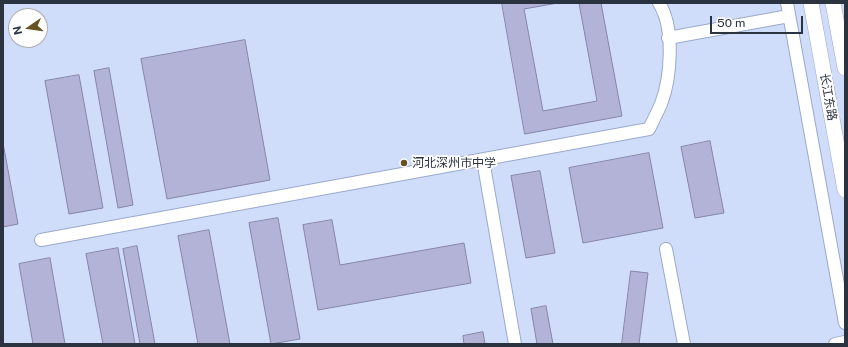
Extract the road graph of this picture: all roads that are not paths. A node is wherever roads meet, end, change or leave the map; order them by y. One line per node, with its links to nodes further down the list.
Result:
1 (659, 3): 6 (street)
2 (787, 3): 5 (street)
3 (811, 3): 9 (main road, 长江东路)
4 (833, 3): 7 (main road, 长江东路)
5 (790, 16): 6 (street); 12 (street)
6 (668, 38): 8 (street)
7 (845, 68)
8 (483, 160): 10 (street); 14 (street)
9 (845, 190)
10 (41, 240)
11 (666, 249): 15 (street)
12 (845, 323)
13 (845, 342): 16 (street)
14 (515, 344)
15 (684, 344)
16 (835, 344)

